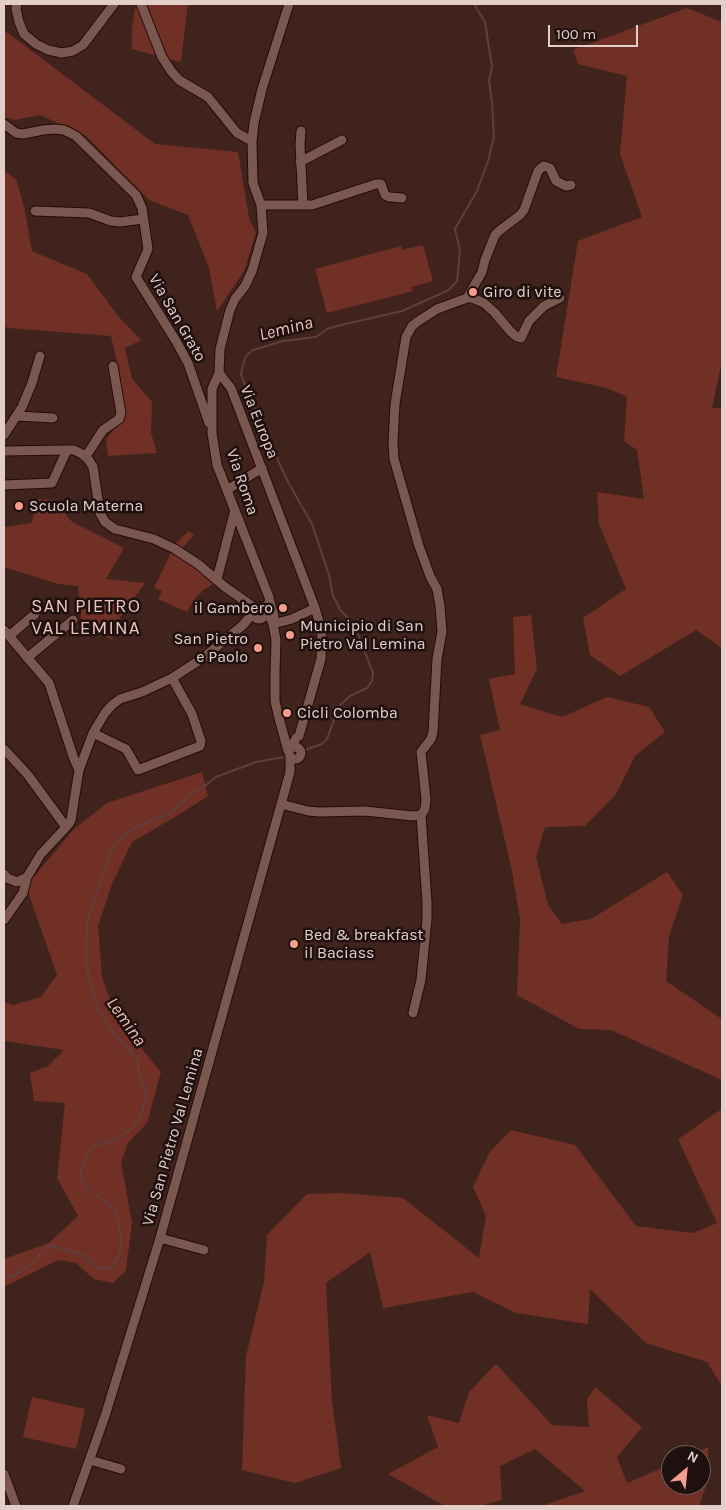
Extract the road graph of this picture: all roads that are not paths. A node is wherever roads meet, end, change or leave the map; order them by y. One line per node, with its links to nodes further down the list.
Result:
1 (17, 4): 2 (street)
2 (114, 4)
3 (141, 4): 8 (street)
4 (289, 4): 8 (street, Via Europa)
5 (4, 124): 15 (street, Via San Grato)
6 (301, 131): 9 (street)
7 (342, 140): 9 (street)
8 (252, 141): 13 (street, Via Europa)
9 (300, 162): 12 (street)
10 (571, 185): 16 (street)
11 (402, 198): 12 (street)
12 (303, 205): 13 (street)
13 (261, 206): 20 (street, Via Europa)
14 (35, 211): 15 (street)
15 (143, 219): 23 (street, Via San Grato)
16 (467, 298): 17 (street); 46 (street)
17 (560, 298)
18 (40, 356): 21 (street)
19 (114, 366): 27 (street)
20 (219, 373): 23 (street, Via Roma); 28 (street, Via Europa)
21 (17, 416): 22 (street); 24 (street)
22 (53, 418)
23 (212, 433): 30 (street, Via Roma)
24 (4, 435)
25 (68, 450): 26 (street); 27 (street); 29 (street)
26 (4, 451)
27 (86, 456): 32 (street)
28 (262, 468): 30 (street); 33 (street, Via Europa)
29 (4, 486)
30 (227, 490): 31 (street, Via Roma)
31 (235, 510): 32 (street); 34 (street, Via Roma)
32 (217, 580): 34 (street)
33 (315, 608): 37 (street); 43 (street, Via Europa)
34 (262, 610): 37 (street); 37 (street, Via Roma); 40 (street)
35 (35, 614): 38 (street)
36 (73, 620): 39 (street)
37 (274, 632): 43 (street)
38 (6, 633): 39 (street)
39 (28, 658): 44 (street)
40 (172, 678): 41 (street); 41 (street)
41 (93, 733): 44 (street)
42 (4, 748): 47 (street)
43 (292, 749): 45 (street, Via San Pietro Val Lemina)
44 (79, 770): 47 (street)
45 (281, 804): 46 (street); 52 (street, Via San Pietro Val Lemina)
46 (421, 815): 51 (street)
47 (66, 827): 49 (street)
48 (4, 874): 49 (street)
49 (27, 877): 50 (street)
50 (4, 920)
51 (413, 1013)
52 (160, 1238): 53 (street); 54 (street, Via San Pietro Val Lemina)
53 (204, 1250)
54 (90, 1460): 55 (street); 58 (street, Via San Pietro Val Lemina)
55 (121, 1469)
56 (4, 1474): 57 (street)
57 (16, 1506)
58 (73, 1506)

